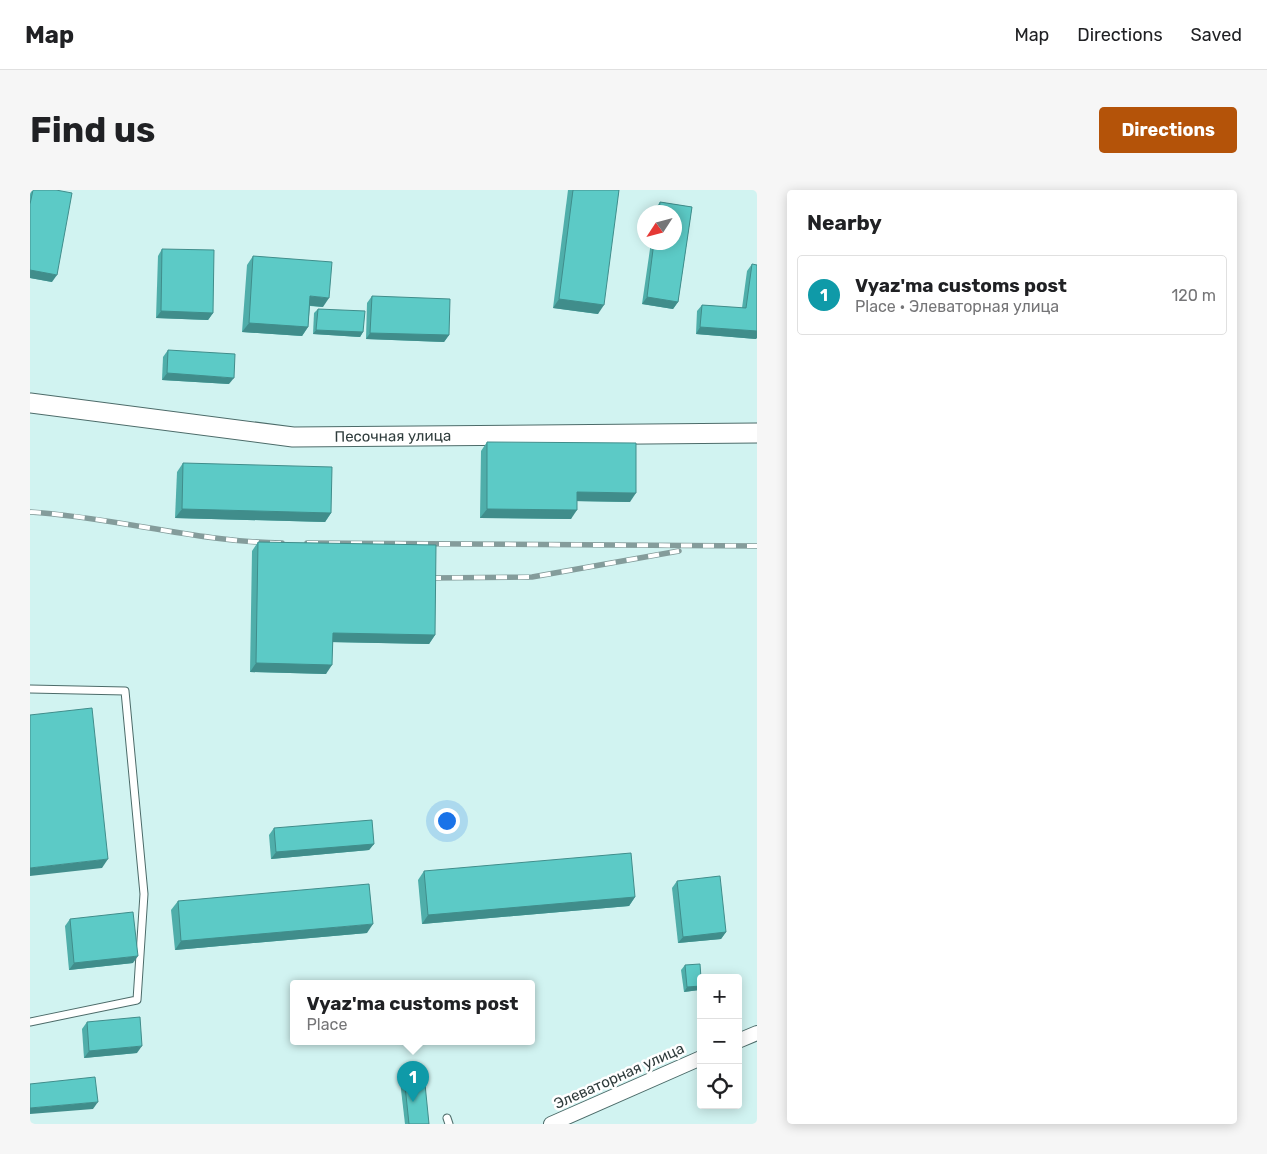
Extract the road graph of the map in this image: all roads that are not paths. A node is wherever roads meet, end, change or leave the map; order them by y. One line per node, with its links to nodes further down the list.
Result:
1 (30, 403): 2 (street, Песочная улица)
2 (757, 433)
3 (30, 689): 4 (lane)
4 (30, 1022)
5 (757, 1033): 6 (street)
6 (742, 1039)
7 (697, 1060): 8 (street, Элеваторная улица)
8 (551, 1124)

